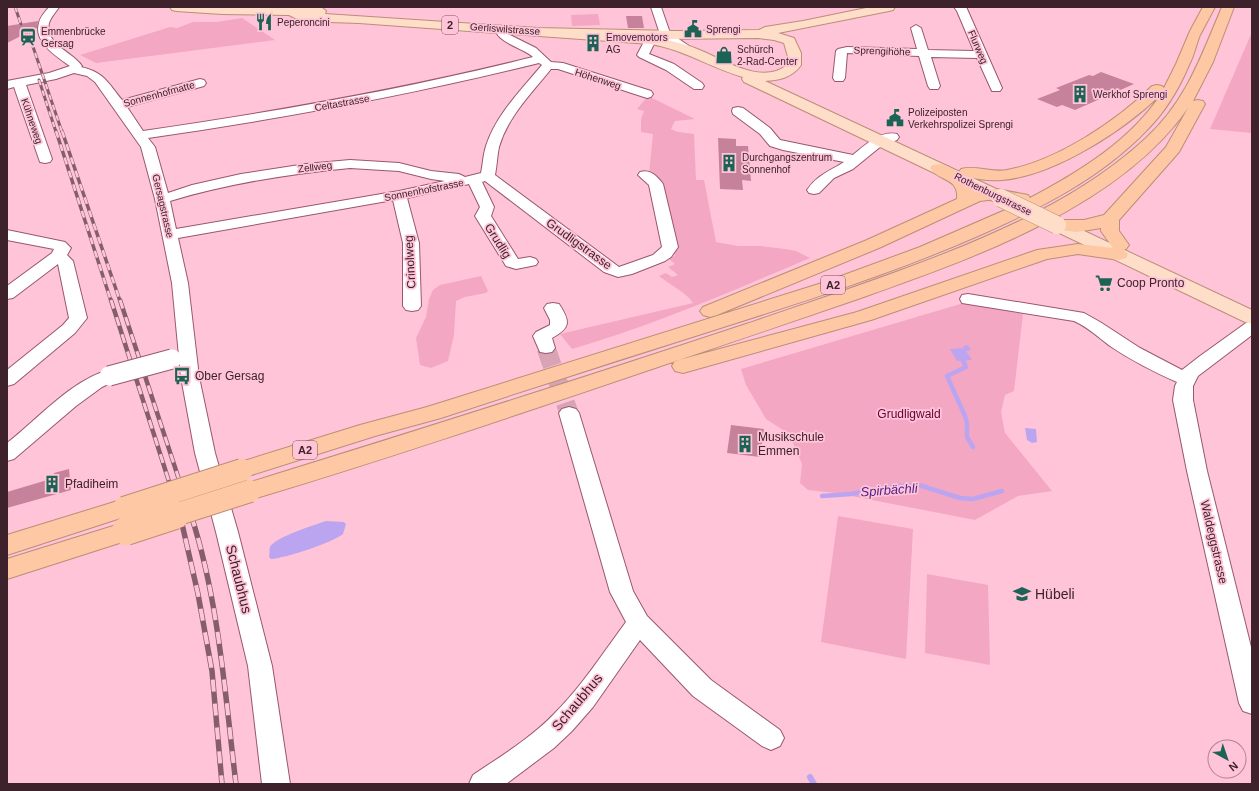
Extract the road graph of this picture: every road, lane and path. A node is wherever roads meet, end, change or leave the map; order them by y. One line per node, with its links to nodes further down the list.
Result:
1 (54, 7): 23 (street)
2 (176, 7): 8 (main road, Gerliswilstrasse / 2)
3 (889, 7): 9 (main road, 2)
4 (959, 7): 21 (street, Flurweg)
5 (1209, 7): 12 (highway, A2)
6 (1228, 7): 25 (highway, A2)
7 (660, 9): 15 (street)
8 (310, 11): 11 (main road, Gerliswilstrasse / 2)
9 (803, 25): 14 (main road, 2); 18 (main road)
10 (916, 28): 20 (street, Sprengihöhe)
11 (500, 29): 13 (main road, Gerliswilstrasse / 2); 22 (street)
12 (1196, 30): 41 (highway); 70 (highway, A2)
13 (542, 31): 15 (main road, 2); 17 (main road, Gerliswilstrasse / 2)
14 (745, 34): 16 (main road, 2); 18 (main road)
15 (665, 35): 16 (main road, 2); 19 (street)
16 (716, 35): 19 (main road)
17 (650, 40): 19 (main road, 2); 30 (street)
18 (789, 41): 27 (main road)
19 (688, 50): 24 (main road, 2)
20 (925, 52): 21 (street, Sprengihöhe); 26 (street, Sprengihöhe); 31 (street, Sprengihöhe)
21 (981, 55): 32 (street, Flurweg)
22 (545, 62): 33 (street, Höhenweg); 36 (street, Celtastrasse); 43 (street)
23 (73, 69): 29 (street); 34 (street, Gersagstrasse)
24 (734, 70): 27 (main road, 2); 37 (main road, Rothenburgstrasse)
25 (1203, 70): 49 (highway); 68 (highway, A2)
26 (839, 78)
27 (793, 79): 37 (main road, Rothenburgstrasse)
28 (200, 83): 34 (street, Sonnenhofmatte)
29 (13, 84): 38 (street, Kühneweg)
30 (698, 86)
31 (934, 86)
32 (996, 88)
33 (647, 94)
34 (119, 105): 36 (street, Gersagstrasse)
35 (738, 111): 39 (street)
36 (141, 135): 47 (street, Gersagstrasse)
37 (887, 139): 39 (street); 40 (main road, Rothenburgstrasse); 41 (main road, Rothenburgstrasse)
38 (45, 159)
39 (855, 160): 44 (street)
40 (938, 168): 45 (main road, Rothenburgstrasse); 48 (highway)
41 (966, 172): 45 (main road, Rothenburgstrasse)
42 (645, 174): 43 (street, Grudligstrasse)
43 (477, 179): 46 (street, Sonnenhofstrasse); 47 (street, Zellweg); 56 (street, Grudlig)
44 (814, 190)
45 (1007, 195): 48 (highway); 50 (main road, Rothenburgstrasse, bridge); 50 (main road, Rothenburgstrasse)
46 (399, 196): 52 (street, Sonnenhofstrasse); 59 (street, Crinolweg)
47 (162, 199): 52 (street, Gersagstrasse)
48 (963, 203): 70 (highway)
49 (1110, 219): 50 (highway); 53 (highway)
50 (1070, 227): 53 (main road, Rothenburgstrasse); 54 (highway)
51 (7, 235): 55 (street)
52 (170, 235): 64 (street, Gersagstrasse)
53 (1120, 249): 54 (highway); 61 (main road, Rothenburgstrasse)
54 (1044, 254): 68 (highway)
55 (58, 256): 57 (street); 67 (street)
56 (530, 262)
57 (7, 294)
58 (968, 299): 66 (street)
59 (412, 306)
60 (553, 308): 63 (street)
61 (1252, 317)
62 (1252, 327): 66 (street)
63 (544, 342)
64 (180, 357): 65 (street, Gersagstrasse); 71 (street, bridge)
65 (190, 377): 79 (street, Schaubhus)
66 (1186, 379): 77 (street, Waldeggstrasse)
67 (7, 380)
68 (549, 396): 72 (highway, A2)
69 (572, 422): 76 (street)
70 (368, 430): 72 (highway, A2)
71 (7, 454)
72 (246, 480): 73 (highway, A2, bridge)
73 (125, 519): 74 (highway, A2); 75 (highway, A2)
74 (7, 545)
75 (7, 569)
76 (639, 623): 78 (street); 80 (street, Schaubhus)
77 (1252, 703)
78 (772, 738)
79 (276, 784)
80 (483, 784)

